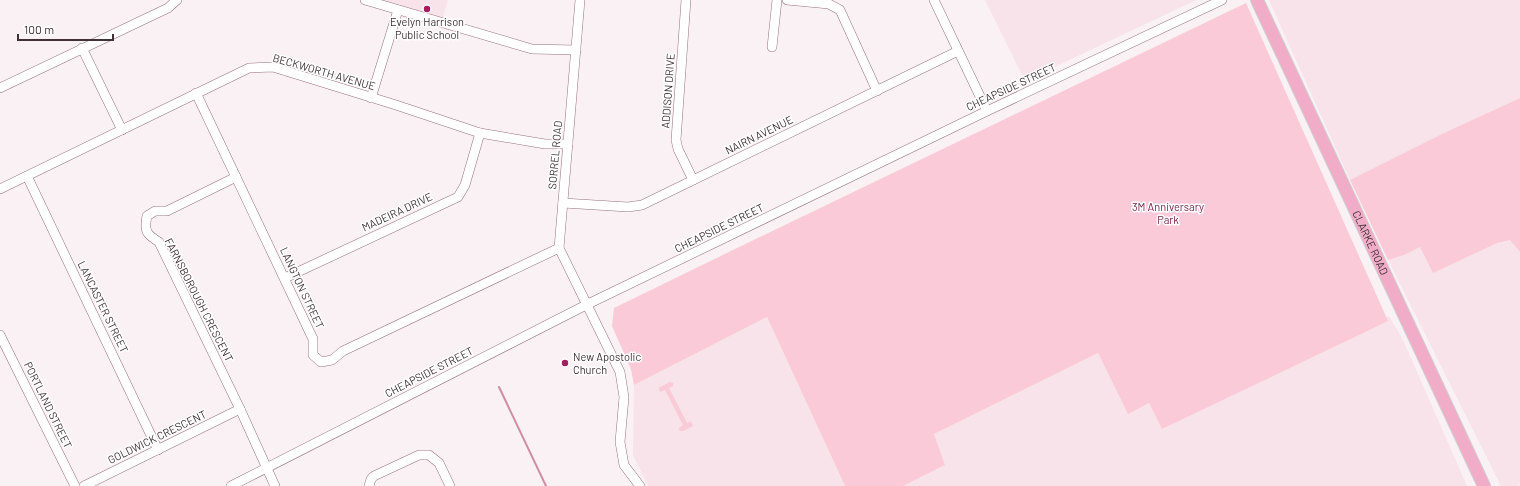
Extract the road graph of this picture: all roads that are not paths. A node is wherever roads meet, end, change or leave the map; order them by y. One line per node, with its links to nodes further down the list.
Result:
1 (177, 0): 12 (street)
2 (365, 0): 10 (street)
3 (580, 0): 13 (street, SORREL ROAD)
4 (686, 0): 25 (street, ADDISON DRIVE)
5 (777, 0): 11 (street)
6 (787, 0): 16 (street)
7 (934, 0): 14 (street)
8 (1222, 0): 19 (street, CHEAPSIDE STREET)
9 (1257, 0): 42 (main road, CLARKE ROAD)
10 (398, 10): 13 (street); 18 (street)
11 (772, 47)
12 (82, 48): 15 (street); 20 (street)
13 (576, 50): 22 (street, SORREL ROAD)
14 (958, 51): 16 (street, NAIRN AVENUE); 19 (street)
15 (0, 88)
16 (877, 91): 25 (street, NAIRN AVENUE)
17 (196, 94): 18 (street, BECKWORTH AVENUE); 20 (street, BECKWORTH AVENUE); 24 (street, LANGTON STREET)
18 (371, 98): 21 (street, BECKWORTH AVENUE)
19 (987, 111): 30 (street, CHEAPSIDE STREET)
20 (122, 130): 23 (street, BECKWORTH AVENUE)
21 (480, 132): 22 (street, BECKWORTH AVENUE); 29 (street, MADEIRA DRIVE)
22 (568, 144): 27 (street, SORREL ROAD)
23 (27, 176): 26 (street, BECKWORTH AVENUE); 33 (street, LANCASTER STREET)
24 (236, 177): 29 (street, LANGTON STREET); 32 (street, FARNSBOROUGH CRESCENT)
25 (693, 180): 27 (street, NAIRN AVENUE)
26 (0, 189)
27 (563, 202): 28 (street, SORREL ROAD)
28 (559, 248): 29 (street, LANGTON STREET); 30 (street)
29 (285, 278)
30 (588, 304): 34 (street, CHEAPSIDE STREET); 41 (street)
31 (0, 335): 35 (street, PORTLAND STREET)
32 (240, 409): 33 (street, GOLDWICK CRESCENT); 34 (street, FARNSBOROUGH CRESCENT)
33 (158, 450): 36 (street, GOLDWICK CRESCENT)
34 (267, 468): 37 (street, CHEAPSIDE STREET); 38 (street, FARNSBOROUGH CRESCENT)
35 (74, 486)
36 (84, 486)
37 (231, 486)
38 (275, 486)
39 (369, 486): 40 (street)
40 (450, 486)
41 (640, 486)
42 (1484, 486)

